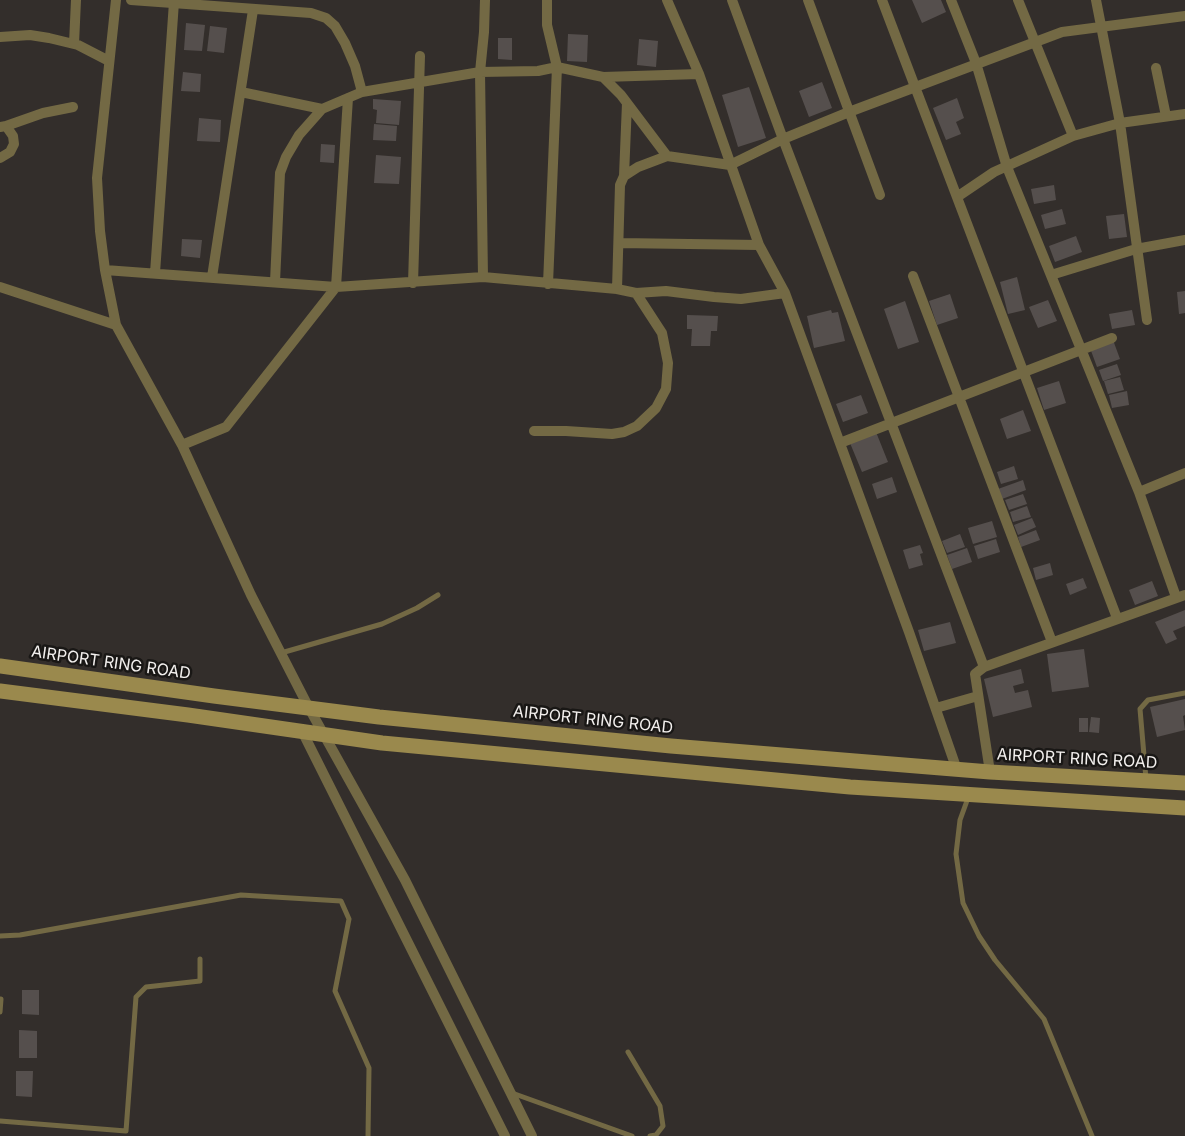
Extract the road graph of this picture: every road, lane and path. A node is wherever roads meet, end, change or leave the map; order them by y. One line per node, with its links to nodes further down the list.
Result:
1 (76, 0): 19 (street)
2 (116, 0): 21 (street)
3 (130, 0): 13 (street)
4 (485, 0): 25 (street)
5 (547, 0): 23 (street)
6 (668, 0): 26 (street)
7 (732, 0): 42 (street)
8 (808, 0): 36 (street)
9 (882, 0): 29 (street)
10 (951, 0): 22 (street)
11 (1018, 0): 18 (street)
12 (1096, 0): 16 (street)
13 (174, 2): 14 (street); 55 (street)
14 (253, 10): 30 (street); 31 (street)
15 (1185, 16): 16 (street)
16 (1102, 26): 18 (street); 39 (street)
17 (0, 37): 19 (street)
18 (1036, 43): 22 (street); 41 (street)
19 (74, 44): 21 (street)
20 (420, 56): 28 (street)
21 (109, 61): 54 (street)
22 (976, 63): 29 (street); 46 (street)
23 (557, 67): 25 (street); 27 (street); 62 (street)
24 (1156, 68): 37 (street)
25 (480, 72): 28 (street); 59 (street)
26 (699, 74): 27 (street); 45 (street)
27 (603, 77): 33 (street)
28 (420, 81): 31 (street); 61 (street)
29 (915, 89): 36 (street); 49 (street)
30 (241, 92): 35 (street); 58 (street)
31 (362, 92): 32 (street)
32 (348, 98): 35 (street); 64 (street)
33 (627, 102): 43 (street); 47 (street)
34 (73, 107): 40 (street)
35 (322, 109): 60 (street)
36 (849, 112): 42 (street); 48 (street)
37 (1166, 116): 38 (street); 39 (street)
38 (1184, 118)
39 (1120, 123): 41 (street); 53 (street)
40 (3, 126): 44 (street)
41 (1073, 136): 46 (street)
42 (783, 139): 45 (street); 74 (street)
43 (667, 156): 45 (street); 47 (street)
44 (0, 158)
45 (730, 165): 52 (street)
46 (1007, 167): 49 (street); 57 (street)
47 (624, 176): 51 (street)
48 (880, 195)
49 (957, 197): 72 (street)
50 (1185, 240): 53 (street)
51 (619, 243): 52 (street); 65 (street)
52 (759, 245): 67 (street)
53 (1137, 249): 57 (street); 68 (street)
54 (105, 270): 55 (street); 69 (street)
55 (155, 273): 58 (street)
56 (913, 276): 73 (street)
57 (1052, 276): 71 (street)
58 (212, 277): 60 (street)
59 (483, 277): 61 (street); 62 (street)
60 (275, 282): 64 (street)
61 (413, 283): 64 (street)
62 (548, 284): 65 (street)
63 (0, 287): 69 (street)
64 (336, 287): 77 (street)
65 (617, 289): 66 (street)
66 (636, 293): 67 (street); 75 (street)
67 (785, 293): 76 (street)
68 (1147, 320)
69 (117, 325): 77 (street)
70 (1112, 338): 71 (street)
71 (1080, 350): 72 (street); 79 (street)
72 (1024, 373): 73 (street); 82 (street)
73 (958, 398): 74 (street); 83 (street)
74 (890, 423): 76 (street); 86 (street)
75 (534, 431)
76 (840, 443): 91 (street)
77 (182, 445): 84 (street)
78 (1185, 473): 79 (street)
79 (1139, 492): 81 (street)
80 (438, 595): 84 (lane)
81 (1181, 596): 82 (street)
82 (1117, 618): 83 (street)
83 (1052, 642): 86 (street)
84 (281, 653): 90 (street)
85 (0, 666): 90 (main road, AIRPORT RING ROAD)
86 (984, 667): 89 (street)
87 (0, 692): 92 (main road)
88 (1185, 693): 96 (lane)
89 (978, 696): 91 (street); 95 (street)
90 (309, 708): 93 (street); 94 (main road, AIRPORT RING ROAD)
91 (936, 708): 94 (street)
92 (302, 731): 93 (main road); 110 (street)
93 (325, 735): 98 (main road); 105 (street)
94 (957, 770): 95 (main road, AIRPORT RING ROAD)
95 (990, 772): 96 (main road, AIRPORT RING ROAD)
96 (1146, 781): 97 (main road, AIRPORT RING ROAD)
97 (1185, 783)
98 (969, 795): 99 (main road); 114 (lane)
99 (1185, 808)
100 (0, 936): 109 (lane)
101 (200, 959): 107 (lane)
102 (1, 999): 103 (lane)
103 (0, 1012)
104 (628, 1052): 113 (lane)
105 (510, 1093): 111 (street); 112 (lane)
106 (0, 1121): 107 (lane)
107 (88, 1129): 108 (lane)
108 (88, 1136)
109 (368, 1136)
110 (505, 1136)
111 (532, 1136)
112 (632, 1136)
113 (650, 1136)
114 (1092, 1136)

